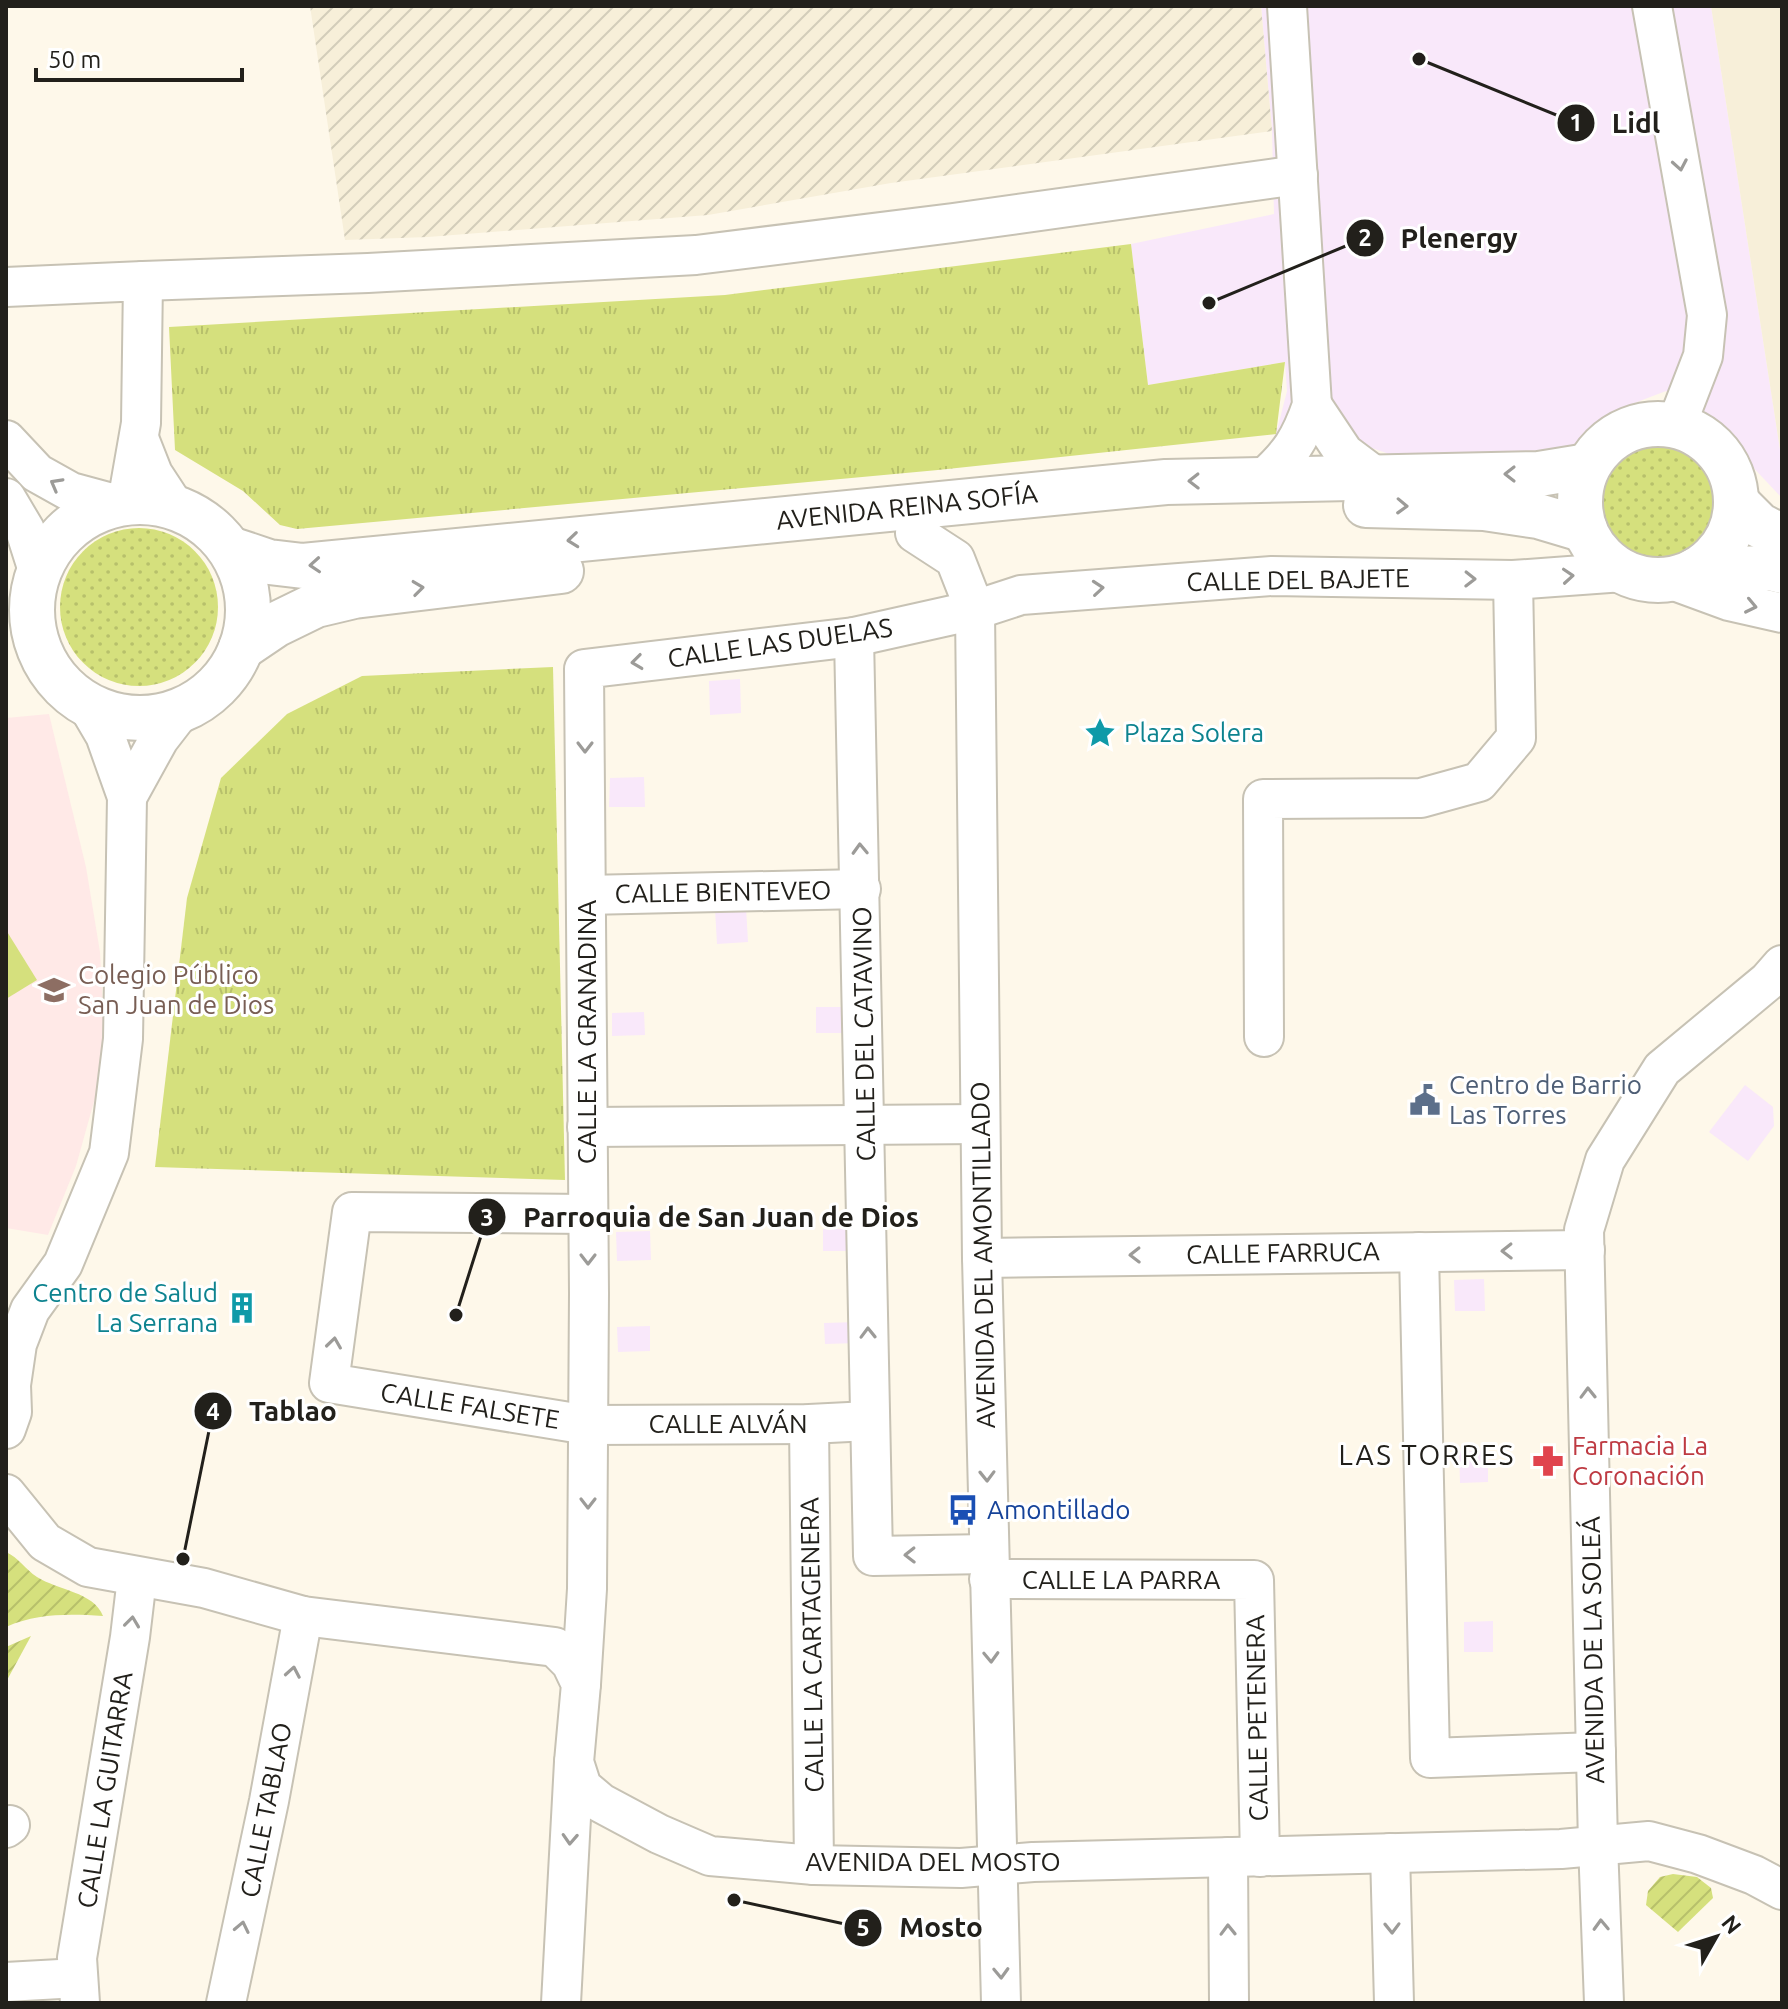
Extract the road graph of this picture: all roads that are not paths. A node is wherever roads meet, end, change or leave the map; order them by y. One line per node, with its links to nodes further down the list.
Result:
1 (1287, 6): 3 (street)
2 (1652, 6): 7 (street, one-way to 7)
3 (1298, 175): 4 (street); 6 (street)
4 (143, 281): 5 (street); 9 (street)
5 (6, 287)
6 (1312, 405): 11 (street); 12 (street)
7 (1676, 426): 10 (main road); 14 (main road)
8 (6, 440): 15 (street, one-way to 8)
9 (140, 441): 15 (street); 16 (street)
10 (1588, 466): 11 (main road, AVENIDA REINA SOFÍA, one-way to 11); 17 (main road)
11 (1376, 477): 12 (main road, AVENIDA REINA SOFÍA)
12 (1262, 480): 20 (main road, AVENIDA REINA SOFÍA, one-way to 20)
13 (6, 498): 25 (street)
14 (1736, 502): 19 (main road); 23 (main road)
15 (123, 504): 16 (main road, AVENIDA REINA SOFÍA); 25 (main road, AVENIDA REINA SOFÍA)
16 (174, 506): 20 (main road, AVENIDA REINA SOFÍA)
17 (1585, 530): 18 (main road, AVENIDA REINA SOFÍA, one-way to 17); 22 (main road)
18 (915, 533): 26 (street, AVENIDA DEL AMONTILLADO); 30 (main road, AVENIDA REINA SOFÍA, one-way to 18)
19 (1782, 537)
20 (230, 549): 30 (main road, AVENIDA REINA SOFÍA)
21 (1782, 571): 23 (main road)
22 (1623, 572): 23 (main road); 24 (street, CALLE DEL BAJETE, one-way to 22)
23 (1682, 575): 27 (street, one-way to 27)
24 (1513, 580): 26 (street, CALLE DEL BAJETE, one-way to 24); 39 (street)
25 (27, 582): 31 (main road, AVENIDA REINA SOFÍA)
26 (975, 610): 28 (street, CALLE LAS DUELAS); 41 (street, AVENIDA DEL AMONTILLADO)
27 (1782, 613)
28 (854, 637): 32 (street, CALLE LAS DUELAS, one-way to 32); 36 (street, CALLE DEL CATAVINO, one-way to 28)
29 (6, 647): 31 (main road, AVENIDA REINA SOFÍA)
30 (241, 648): 34 (main road, AVENIDA REINA SOFÍA)
31 (46, 664): 33 (main road, AVENIDA REINA SOFÍA)
32 (584, 669): 37 (street, CALLE LA GRANADINA, one-way to 37)
33 (85, 701): 34 (main road, AVENIDA REINA SOFÍA); 35 (street)
34 (183, 708): 35 (street)
35 (127, 797): 47 (street)
36 (861, 889): 37 (street, CALLE BIENTEVEO); 40 (street, CALLE DEL CATAVINO)
37 (586, 895): 42 (street, CALLE LA GRANADINA)
38 (1777, 976): 44 (street, AVENIDA DE LA SOLEÁ)
39 (1264, 1037)
40 (866, 1124): 41 (street); 42 (street); 49 (street, CALLE DEL CATAVINO, one-way to 40)
41 (980, 1124): 46 (street, AVENIDA DEL AMONTILLADO)
42 (587, 1127): 43 (street, CALLE LA GRANADINA)
43 (588, 1214): 51 (street, CALLE LA GRANADINA, one-way to 51); 51 (street, CALLE FALSETE, one-way to 43)
44 (1585, 1250): 45 (street, CALLE FARRUCA, one-way to 45); 59 (street, AVENIDA DE LA SOLEÁ, one-way to 44)
45 (1419, 1252): 46 (street, CALLE FARRUCA, one-way to 46); 59 (street)
46 (982, 1258): 54 (street, AVENIDA DEL AMONTILLADO, one-way to 54)
47 (18, 1316): 48 (street)
48 (9, 1379): 52 (street)
49 (869, 1421): 50 (street, CALLE ALVÁN); 54 (street, CALLE DEL CATAVINO, one-way to 49)
50 (809, 1424): 51 (street, CALLE ALVÁN); 65 (street, CALLE LA CARTAGENERA)
51 (588, 1425): 58 (street, CALLE LA GRANADINA, one-way to 58)
52 (6, 1429)
53 (8, 1488): 55 (street)
54 (988, 1567): 56 (street, CALLE LA PARRA); 64 (street, AVENIDA DEL AMONTILLADO, one-way to 64)
55 (137, 1578): 57 (street); 68 (street, CALLE LA GUITARRA, one-way to 55)
56 (1254, 1580): 63 (street, CALLE PETENERA)
57 (303, 1616): 58 (street); 69 (street, CALLE TABLAO, one-way to 57)
58 (581, 1684): 60 (street)
59 (1596, 1752): 61 (street, AVENIDA DE LA SOLEÁ)
60 (574, 1762): 65 (street, AVENIDA DEL MOSTO); 70 (street, one-way to 70)
61 (1598, 1844): 62 (street, AVENIDA DEL MOSTO); 66 (street, AVENIDA DEL MOSTO); 74 (street, AVENIDA DE LA SOLEÁ, one-way to 61)
62 (1390, 1853): 63 (street, AVENIDA DEL MOSTO); 73 (street, one-way to 73)
63 (1244, 1857): 64 (street, AVENIDA DEL MOSTO); 72 (street, CALLE PETENERA, one-way to 63)
64 (998, 1864): 65 (street, AVENIDA DEL MOSTO); 71 (street, AVENIDA DEL AMONTILLADO, one-way to 71)
65 (814, 1865)
66 (1782, 1890)
67 (6, 1982): 68 (street)
68 (79, 1990)
69 (226, 2003)
70 (561, 2003)
71 (1001, 2003)
72 (1229, 2003)
73 (1394, 2003)
74 (1604, 2003)

